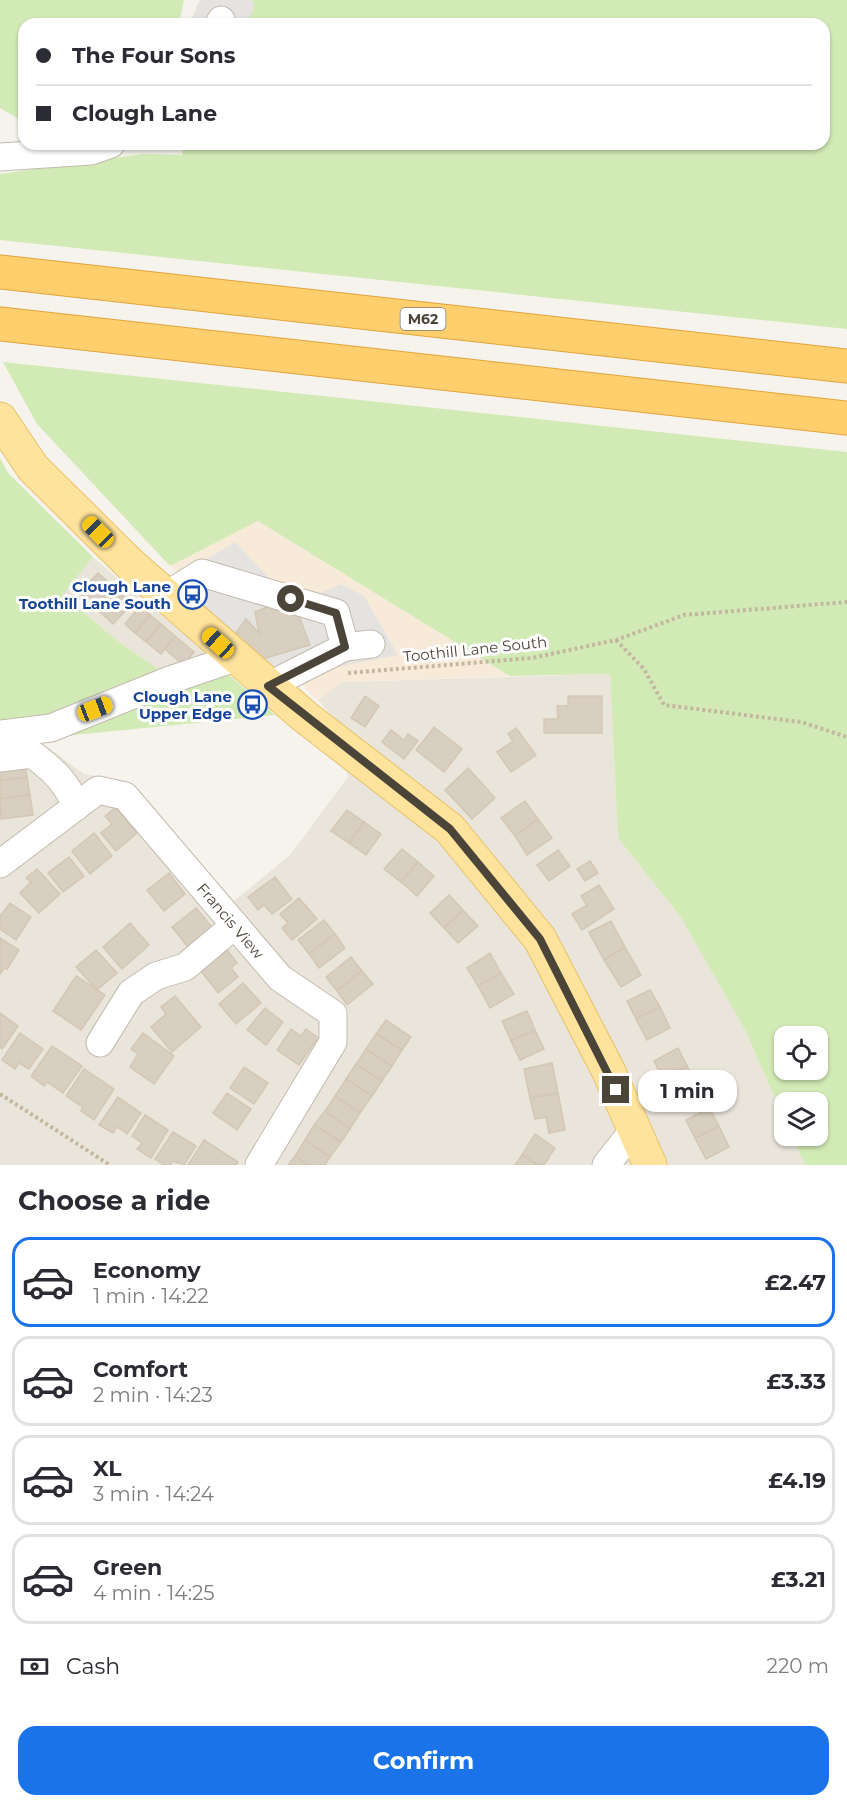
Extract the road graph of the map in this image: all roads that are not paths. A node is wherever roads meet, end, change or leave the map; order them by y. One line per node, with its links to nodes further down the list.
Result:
1 (94, 150): 2 (street)
2 (0, 157)
3 (0, 272): 5 (highway, M62)
4 (0, 324): 6 (highway)
5 (847, 366)
6 (847, 418)
7 (0, 419): 8 (main road)
8 (165, 596): 9 (main road); 10 (street)
9 (235, 658): 10 (main road); 11 (street)
10 (268, 686): 17 (main road)
11 (0, 734)
12 (0, 758): 13 (street)
13 (76, 807): 14 (street, Francis View); 15 (street, Francis View)
14 (0, 864)
15 (235, 925): 16 (street); 18 (street, Francis View)
16 (100, 1043)
17 (633, 1131): 19 (street); 20 (main road)
18 (259, 1165)
19 (606, 1165)
20 (650, 1165)

